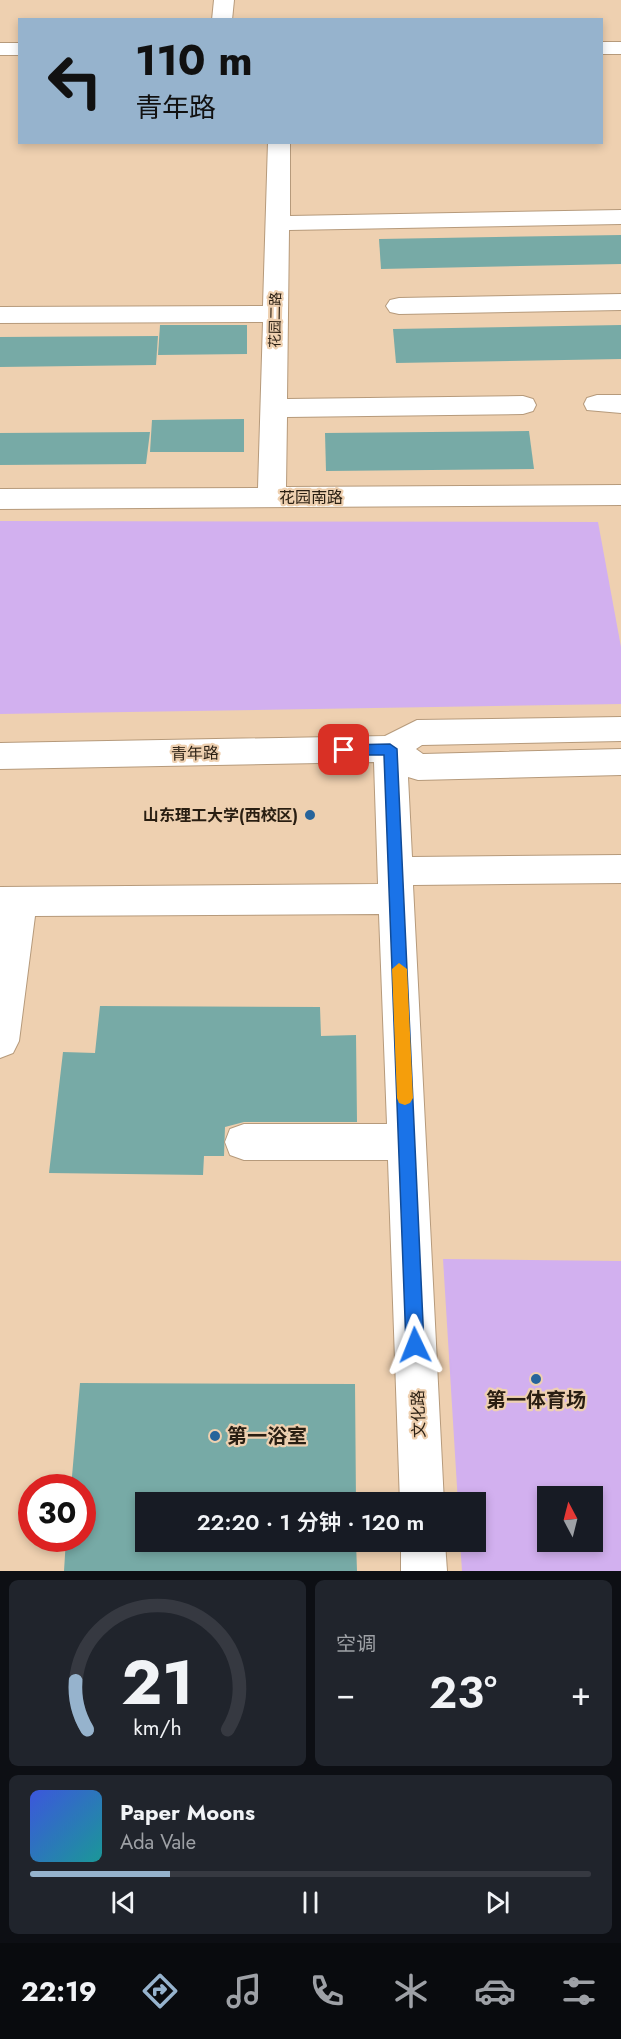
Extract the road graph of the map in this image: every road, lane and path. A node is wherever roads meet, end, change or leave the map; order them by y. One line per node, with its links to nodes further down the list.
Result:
1 (224, 0): 2 (street)
2 (222, 18)
3 (603, 48): 4 (street)
4 (621, 48)
5 (0, 49): 6 (street)
6 (18, 49)
7 (279, 144): 9 (street, 花园二路)
8 (621, 217): 9 (street)
9 (277, 224): 12 (street, 花园二路)
10 (621, 302): 11 (street)
11 (399, 306)
12 (275, 314): 13 (street); 15 (street, 花园二路)
13 (0, 315)
14 (523, 405): 15 (street)
15 (274, 408): 17 (street, 花园二路)
16 (621, 495): 17 (street, 花园南路)
17 (272, 497): 18 (street, 花园南路)
18 (0, 499)
19 (621, 729): 20 (street, 青年路)
20 (390, 749): 21 (street, 青年路); 22 (street); 24 (street, 文化路)
21 (0, 756)
22 (621, 762)
23 (621, 869): 24 (street)
24 (396, 885): 25 (street); 28 (street, 文化路)
25 (10, 902): 26 (street)
26 (0, 1041)
27 (244, 1142): 28 (street)
28 (407, 1142): 29 (street, 文化路)
29 (422, 1492)
30 (423, 1552): 31 (street)
31 (424, 1571)

